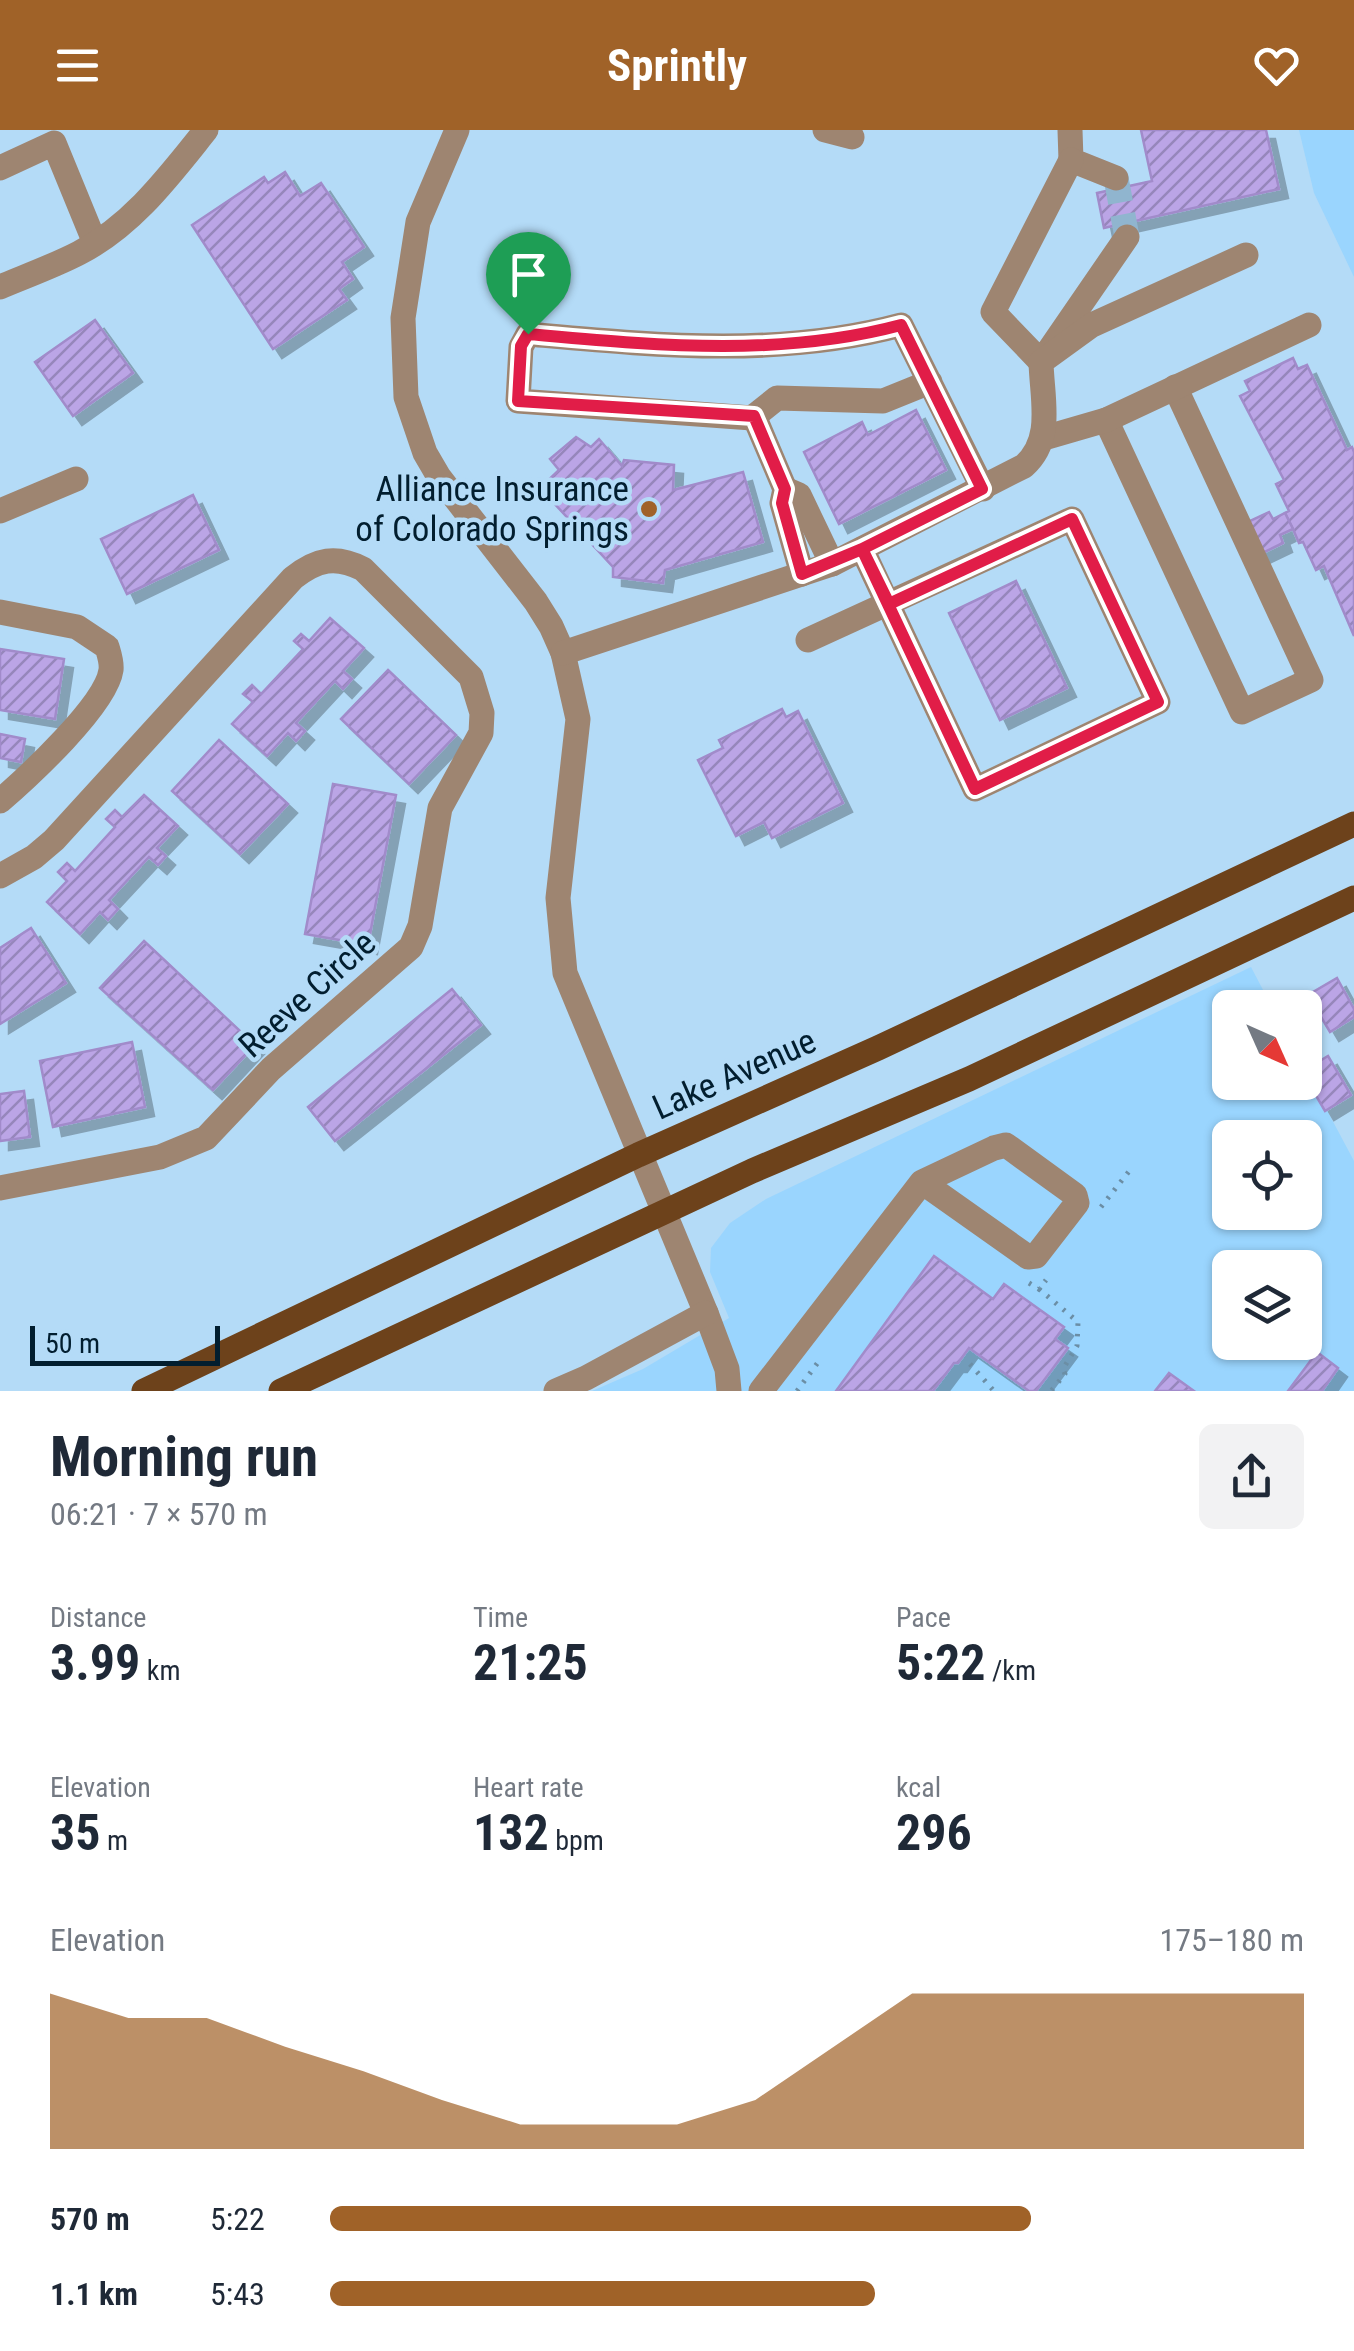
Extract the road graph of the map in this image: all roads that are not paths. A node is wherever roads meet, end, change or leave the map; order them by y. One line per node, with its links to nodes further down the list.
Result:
1 (206, 130): 11 (street)
2 (456, 130): 31 (street)
3 (825, 130): 6 (street)
4 (1070, 130): 7 (street)
5 (58, 134): 8 (street); 11 (street)
6 (852, 137)
7 (1070, 160): 9 (street); 15 (street)
8 (0, 168)
9 (1116, 178)
10 (1127, 237): 15 (street)
11 (95, 243): 13 (street)
12 (1246, 256): 15 (street)
13 (0, 287)
14 (1309, 325): 17 (street)
15 (1041, 362): 20 (street)
16 (930, 382): 18 (street); 18 (street); 23 (street)
17 (1175, 387): 19 (street); 19 (street)
18 (754, 416): 22 (street)
19 (1106, 420): 20 (street)
20 (1044, 438): 23 (street)
21 (76, 479): 24 (street)
22 (785, 489): 26 (street); 27 (street)
23 (982, 489): 25 (street)
24 (0, 511)
25 (862, 549): 26 (street); 28 (street)
26 (832, 564): 27 (street)
27 (802, 574): 31 (street)
28 (889, 604): 28 (street); 30 (street)
29 (0, 612): 32 (street)
30 (808, 640)
31 (563, 653): 36 (street)
32 (0, 801)
33 (1354, 824): 36 (main road, Lake Avenue)
34 (0, 876): 38 (street, Reeve Circle)
35 (1354, 898): 39 (main road)
36 (638, 1156): 39 (street); 42 (main road, Lake Avenue)
37 (922, 1182): 37 (street); 45 (street)
38 (0, 1188)
39 (666, 1213): 40 (street); 43 (main road)
40 (706, 1313): 41 (street); 44 (street)
41 (733, 1390)
42 (144, 1391)
43 (281, 1391)
44 (556, 1391)
45 (761, 1391)

